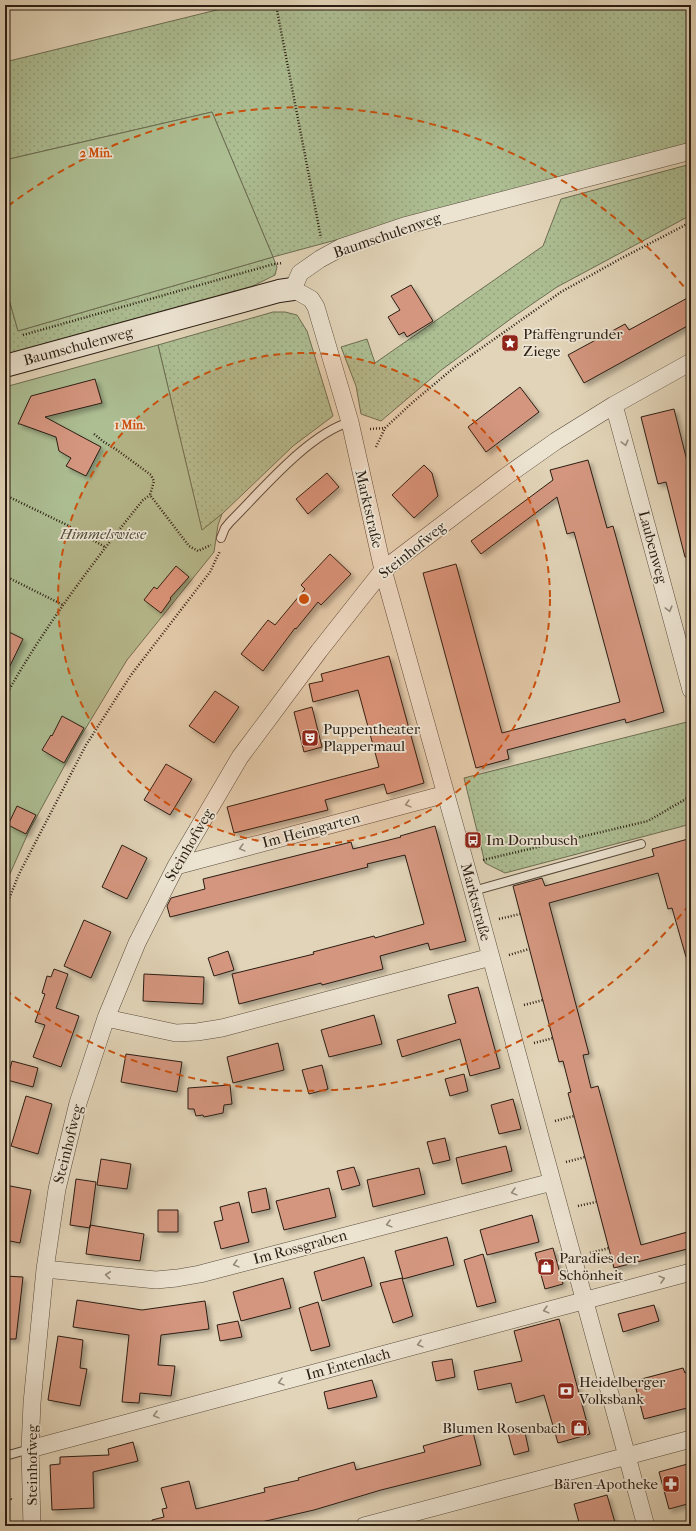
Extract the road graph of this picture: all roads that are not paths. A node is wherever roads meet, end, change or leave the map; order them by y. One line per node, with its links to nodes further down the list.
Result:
1 (691, 151): 2 (street, Baumschulenweg)
2 (293, 289): 4 (street, Baumschulenweg); 6 (street, Marktstraße)
3 (691, 362): 5 (street, Steinhofweg)
4 (5, 366)
5 (614, 405): 8 (street, Steinhofweg); 9 (street, Laubenweg, one-way to 9)
6 (350, 422): 7 (lane); 8 (street, Marktstraße)
7 (221, 538)
8 (382, 570): 10 (street, Marktstraße); 12 (street, Steinhofweg)
9 (691, 690)
10 (446, 794): 12 (street, Im Heimgarten, one-way to 12); 13 (street, Marktstraße)
11 (641, 844): 13 (lane)
12 (176, 866): 15 (street, Steinhofweg)
13 (474, 891): 14 (street, Marktstraße)
14 (491, 957): 15 (street); 16 (street, Marktstraße)
15 (106, 1018): 17 (street, Steinhofweg)
16 (552, 1182): 17 (street, Im Rossgraben, one-way to 17); 19 (street, Marktstraße)
17 (45, 1269): 21 (street, Steinhofweg)
18 (691, 1272): 19 (street, Im Entenlach, one-way to 18)
19 (584, 1300): 21 (street, Im Entenlach, one-way to 21); 23 (street, Marktstraße)
20 (691, 1439): 23 (street)
21 (30, 1449): 22 (lane, Im Entenlach); 24 (street, Steinhofweg)
22 (5, 1456)
23 (627, 1456): 25 (street); 26 (street, Marktstraße)
24 (32, 1526)
25 (364, 1526)
26 (646, 1526)

